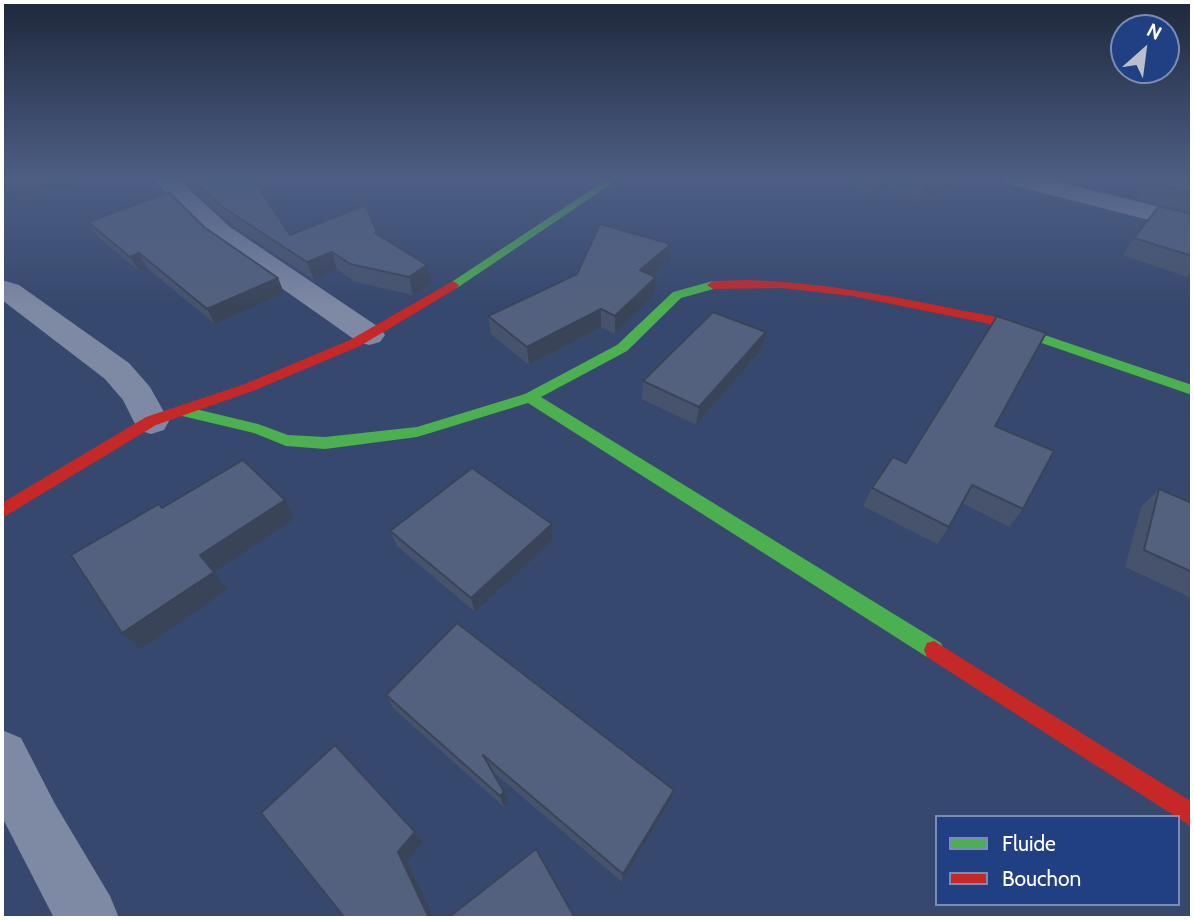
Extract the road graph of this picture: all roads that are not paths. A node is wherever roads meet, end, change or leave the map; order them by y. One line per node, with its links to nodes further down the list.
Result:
1 (207, 221): 4 (street)
2 (551, 221): 4 (street)
3 (2, 289): 8 (street)
4 (369, 335): 7 (street)
5 (1192, 390): 6 (street)
6 (530, 397): 7 (street); 11 (street)
7 (183, 411): 8 (street)
8 (151, 421): 9 (street)
9 (2, 511)
10 (2, 757): 12 (street)
11 (1192, 815)
12 (88, 918)

